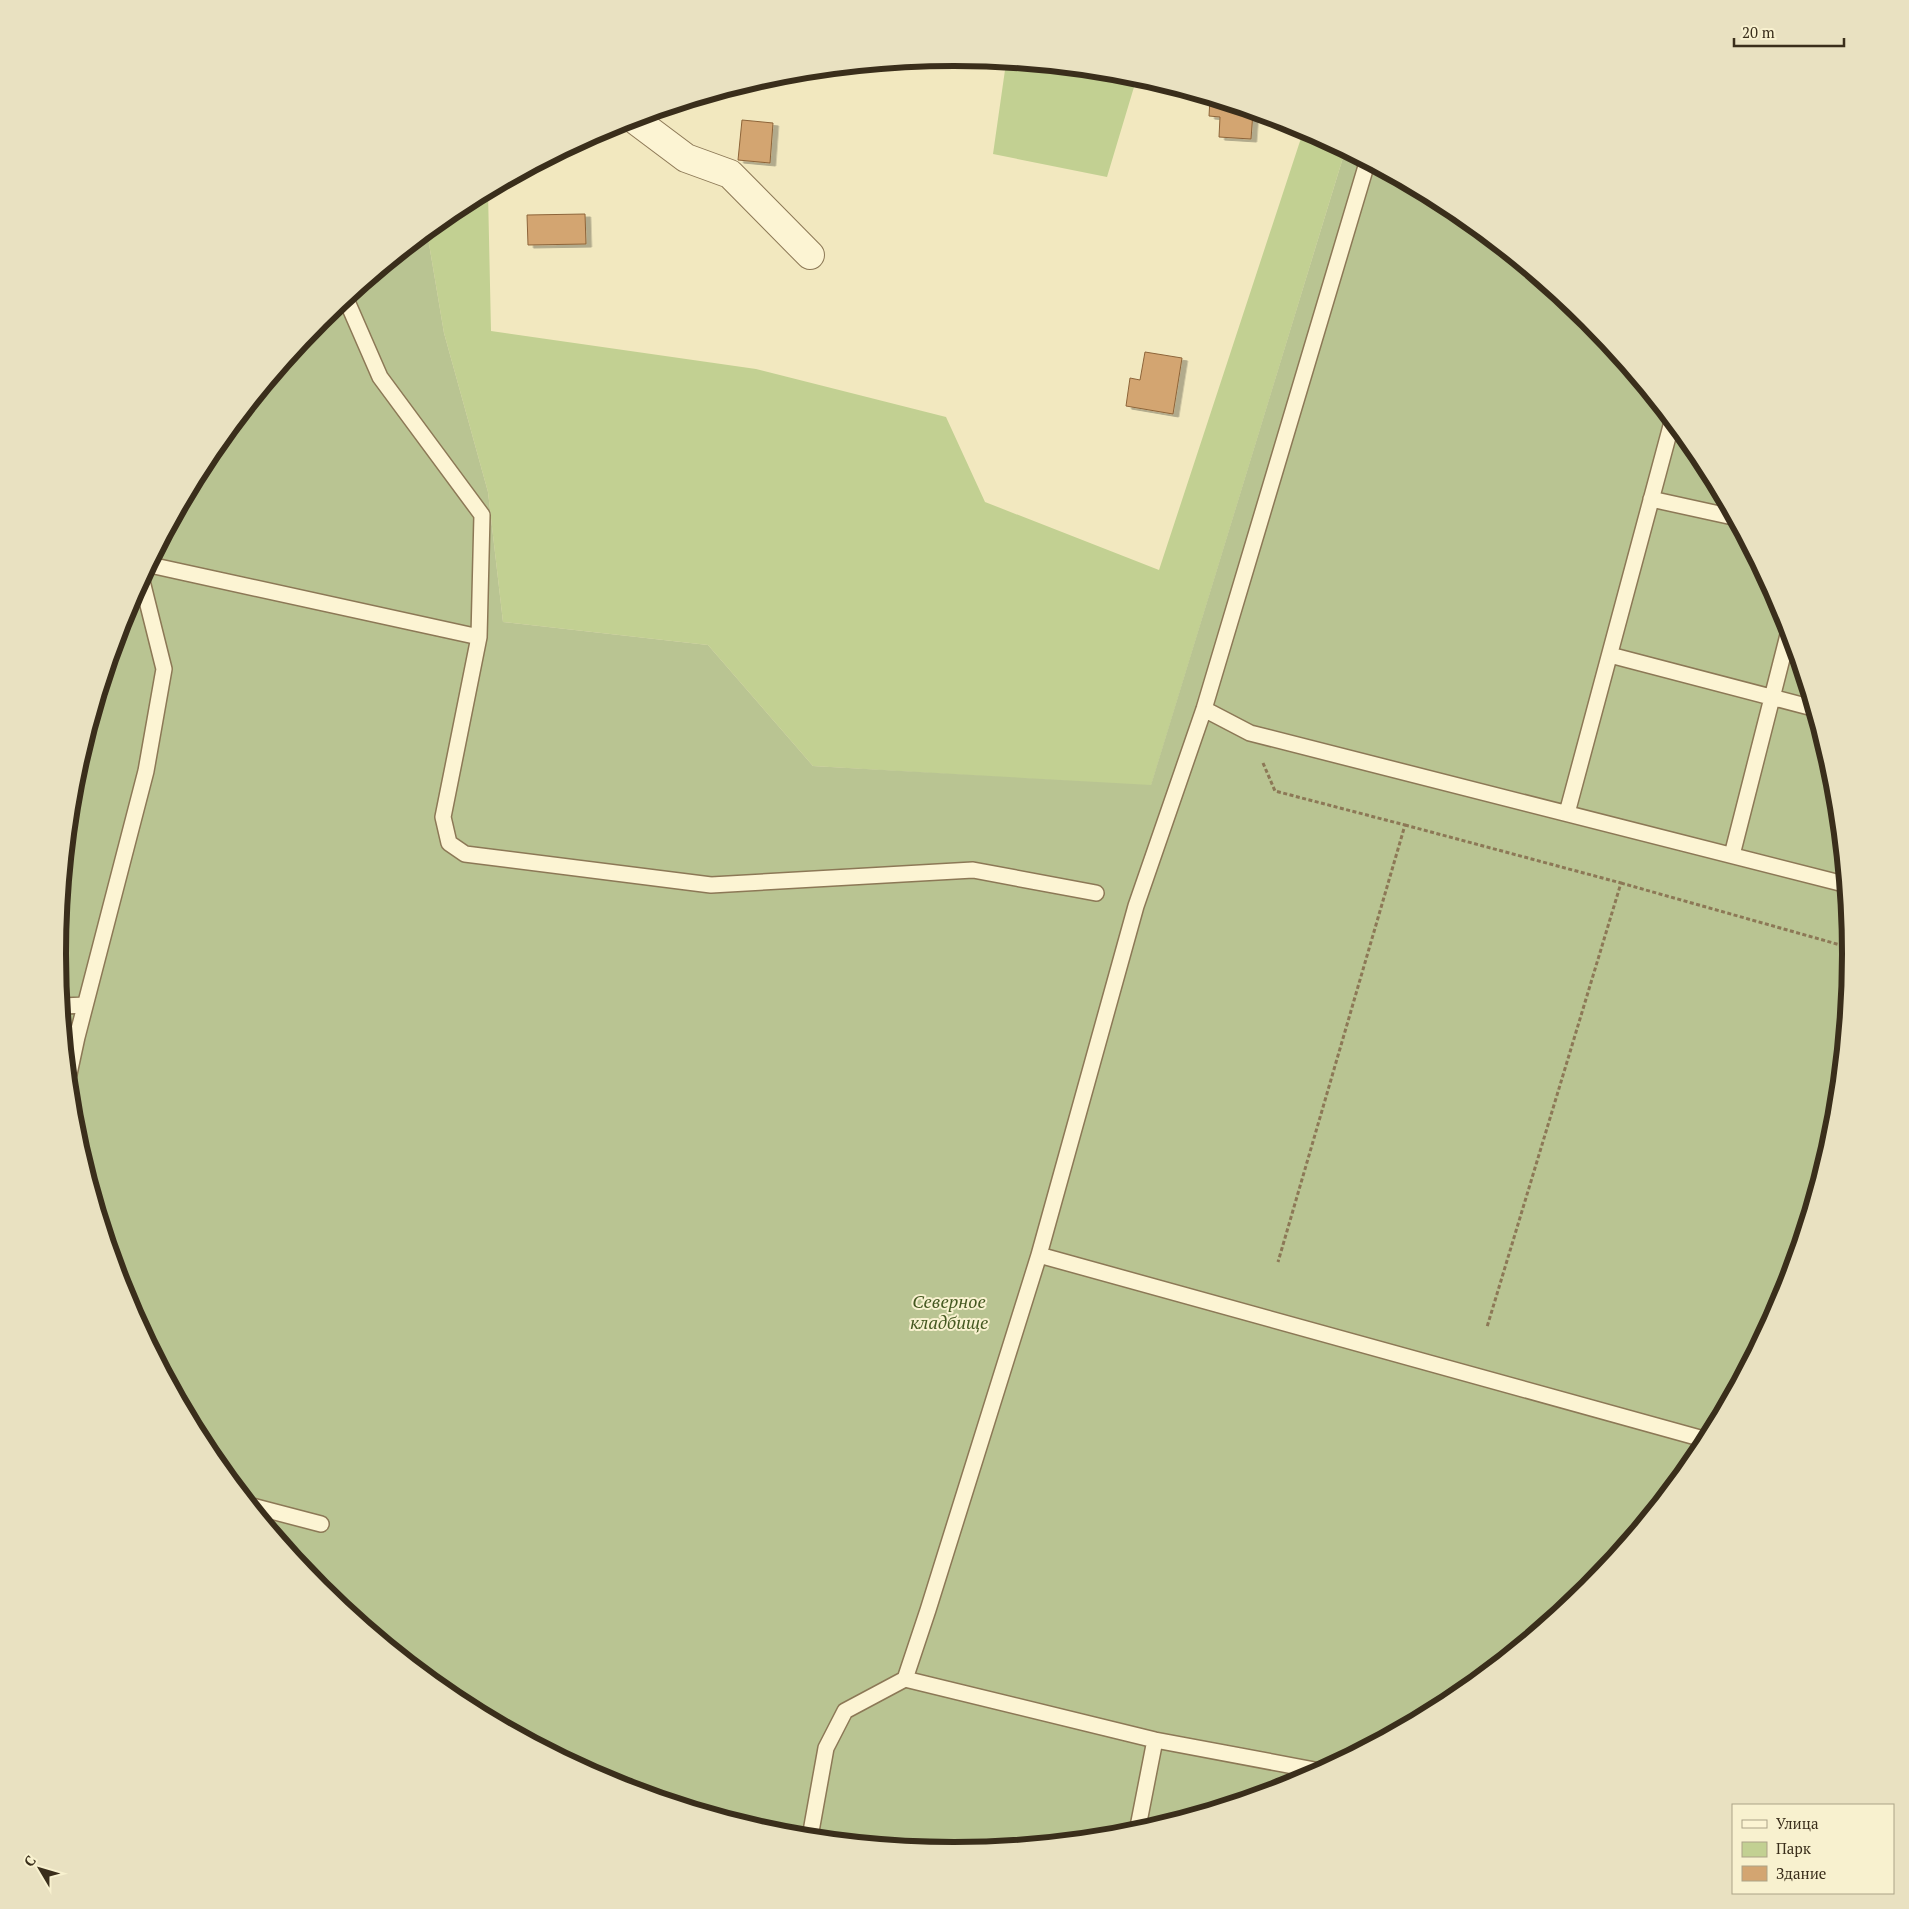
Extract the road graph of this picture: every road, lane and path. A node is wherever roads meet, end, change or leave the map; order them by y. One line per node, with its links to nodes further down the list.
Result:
1 (641, 124): 3 (street)
2 (1366, 168): 15 (lane)
3 (810, 255)
4 (349, 305): 10 (lane)
5 (1670, 429): 6 (lane)
6 (1651, 499): 7 (lane); 12 (lane)
7 (1727, 516)
8 (156, 567): 10 (lane)
9 (145, 592): 24 (lane)
10 (479, 637): 22 (lane)
11 (1786, 643): 13 (lane)
12 (1610, 655): 13 (lane); 17 (lane)
13 (1772, 698): 14 (lane); 19 (lane)
14 (1807, 706)
15 (1204, 708): 16 (lane); 27 (lane)
16 (1250, 733): 17 (lane); 18 (path)
17 (1567, 813): 19 (lane)
18 (1405, 825): 20 (path); 28 (path)
19 (1732, 855): 21 (lane)
20 (1621, 883): 23 (path); 29 (path)
21 (1840, 883)
22 (1096, 893)
23 (1843, 946)
24 (85, 1004): 25 (lane); 26 (lane)
25 (68, 1006)
26 (73, 1058)
27 (1040, 1255): 30 (lane); 33 (lane)
28 (1278, 1262)
29 (1487, 1327)
30 (1699, 1438)
31 (261, 1508): 32 (lane)
32 (320, 1524)
33 (905, 1679): 34 (lane); 37 (lane)
34 (1155, 1740): 35 (lane); 36 (lane)
35 (1308, 1769)
36 (1139, 1823)
37 (811, 1831)

